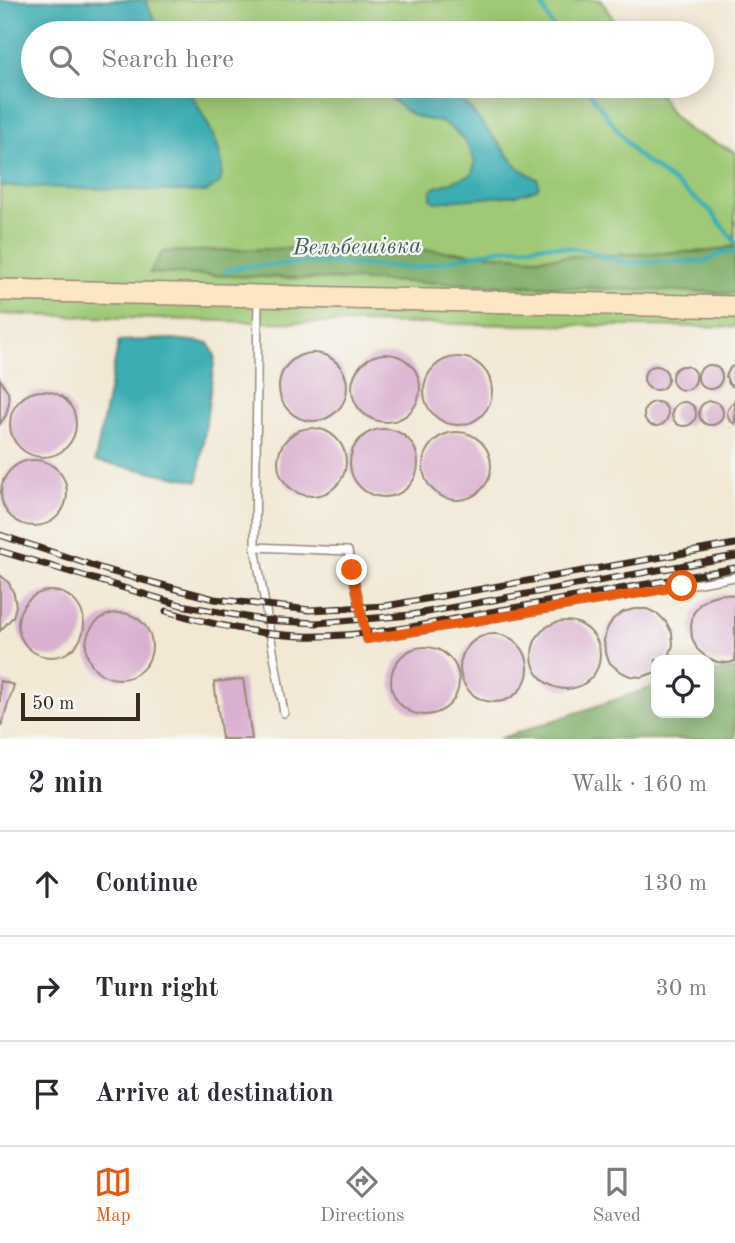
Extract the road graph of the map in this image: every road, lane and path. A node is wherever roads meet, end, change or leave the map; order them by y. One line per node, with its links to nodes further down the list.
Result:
1 (0, 290): 2 (street)
2 (258, 297): 3 (street); 4 (lane)
3 (735, 307)
4 (255, 547): 5 (lane); 6 (lane)
5 (735, 577)
6 (284, 713)

